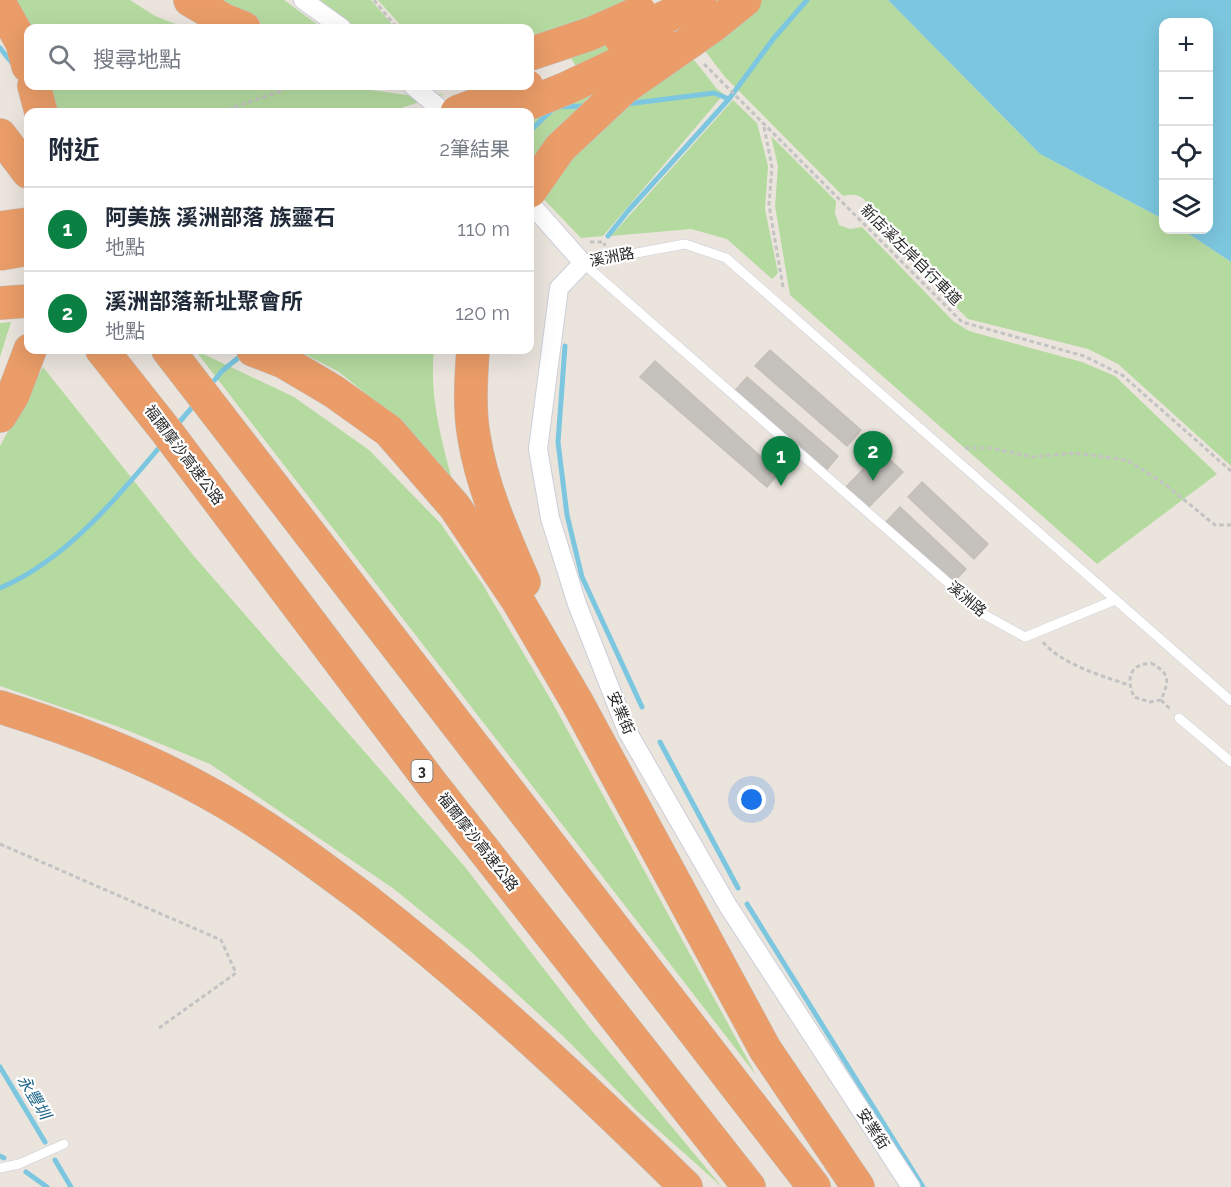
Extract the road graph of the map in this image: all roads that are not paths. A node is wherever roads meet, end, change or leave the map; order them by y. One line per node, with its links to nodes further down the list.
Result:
1 (190, 0): 6 (highway)
2 (303, 0): 7 (street)
3 (699, 0): 9 (highway, bridge); 10 (highway, bridge)
4 (743, 0): 17 (highway, bridge); 20 (highway, bridge)
5 (0, 4): 8 (highway)
6 (234, 24)
7 (336, 24)
8 (24, 51)
9 (534, 53)
10 (534, 82)
11 (35, 90): 14 (highway)
12 (418, 90): 15 (street)
13 (515, 90): 16 (highway, bridge)
14 (40, 108)
15 (439, 108)
16 (468, 108)
17 (517, 108)
18 (0, 135): 19 (highway)
19 (24, 167)
20 (534, 185)
21 (534, 208): 28 (street)
22 (0, 220): 26 (highway)
23 (24, 225): 24 (highway, bridge)
24 (0, 228)
25 (24, 250): 27 (highway, bridge)
26 (24, 251)
27 (0, 254)
28 (583, 263): 37 (lane, 溪洲路); 37 (lane, 溪洲路); 49 (street, 安業街)
29 (24, 301): 30 (highway)
30 (0, 303)
31 (28, 354): 36 (highway)
32 (105, 354): 46 (highway, 福爾摩沙高速公路 / 3)
33 (171, 354): 47 (highway)
34 (263, 354): 39 (highway)
35 (473, 354): 39 (highway)
36 (0, 416)
37 (1115, 600): 38 (lane, 溪洲路)
38 (1231, 701)
39 (577, 702): 48 (highway)
40 (0, 707): 45 (highway)
41 (1179, 718): 42 (lane)
42 (1231, 762)
43 (64, 1144): 44 (lane)
44 (0, 1168)
45 (686, 1187)
46 (749, 1187)
47 (814, 1187)
48 (858, 1187)
49 (911, 1187)

